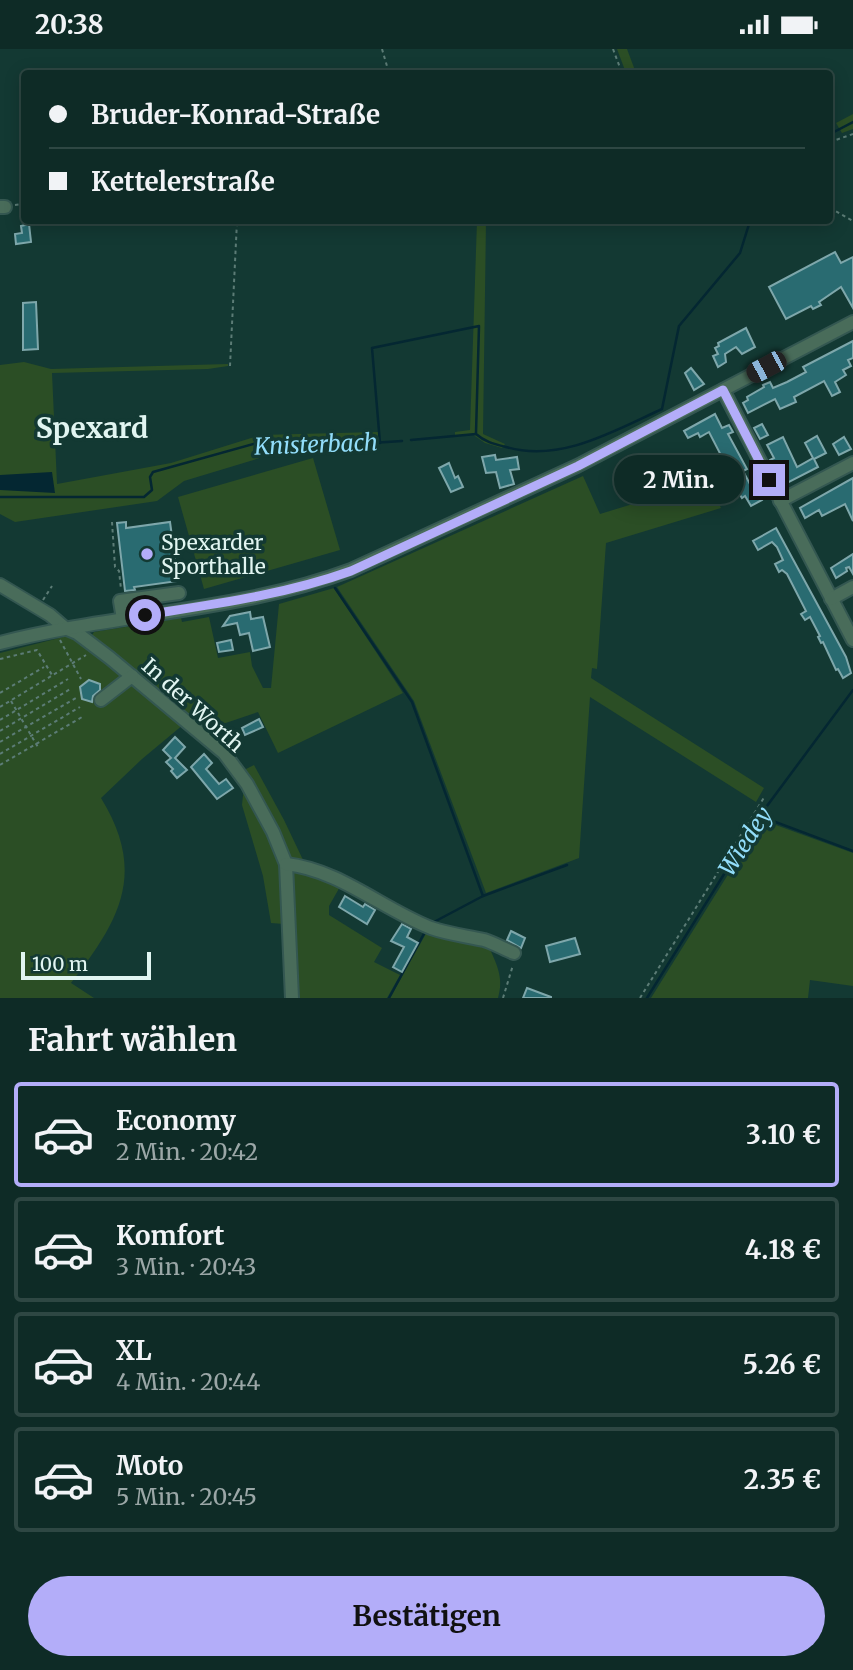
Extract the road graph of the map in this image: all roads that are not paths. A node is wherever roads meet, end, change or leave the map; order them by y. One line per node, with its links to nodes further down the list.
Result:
1 (853, 322): 2 (street)
2 (723, 390): 4 (street); 9 (street)
3 (853, 463): 4 (street)
4 (780, 501): 8 (street)
5 (0, 585): 10 (street, In der Worth)
6 (853, 587): 8 (street)
7 (179, 593): 9 (street)
8 (831, 599): 11 (street)
9 (123, 619): 10 (street)
10 (61, 632): 12 (street); 13 (street, In der Worth)
11 (853, 640)
12 (0, 643)
13 (132, 676): 14 (street); 15 (street, In der Worth)
14 (101, 700)
15 (286, 864): 16 (street); 17 (street, In der Worth)
16 (514, 953)
17 (292, 998)

